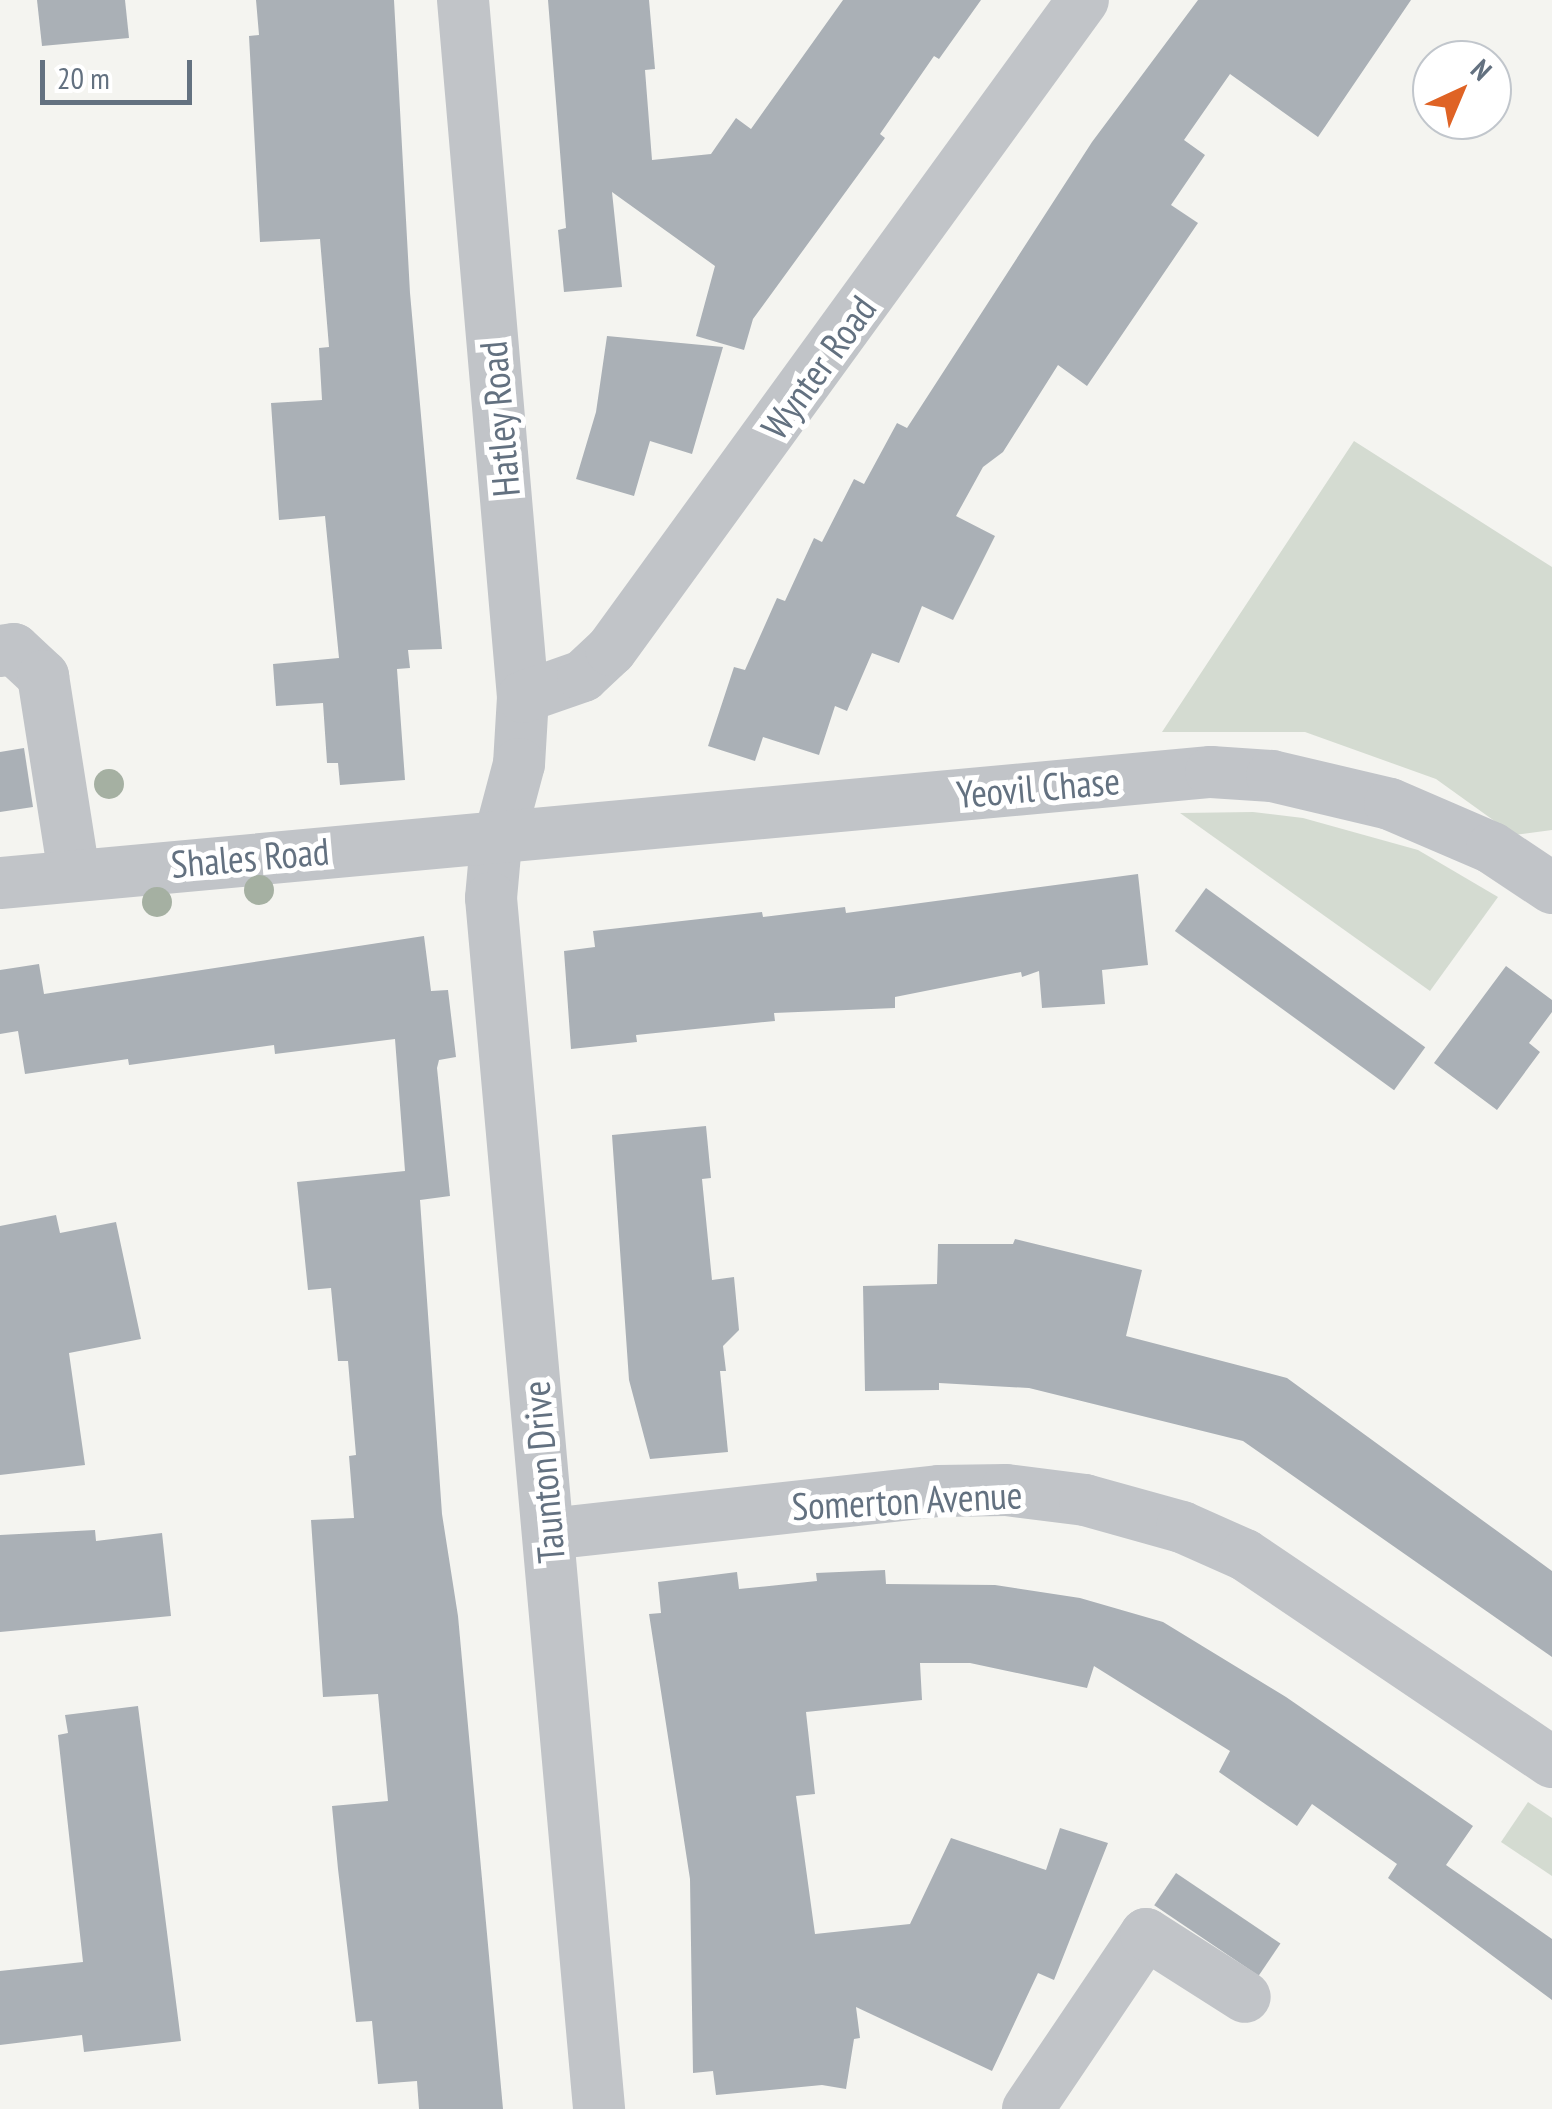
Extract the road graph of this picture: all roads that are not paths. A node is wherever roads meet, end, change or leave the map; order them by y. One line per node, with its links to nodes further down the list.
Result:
1 (463, 0): 4 (street, Hatley Road)
2 (1083, 0): 4 (street, Wynter Road)
3 (0, 651): 6 (street)
4 (522, 697): 5 (street, Hatley Road)
5 (500, 835): 6 (street, Shales Road); 8 (street, Yeovil Chase); 9 (street, Taunton Drive)
6 (74, 874): 7 (street, Shales Road)
7 (0, 883)
8 (1552, 888)
9 (549, 1534): 10 (street, Somerton Avenue); 12 (street, Taunton Drive)
10 (1552, 1762)
11 (1245, 1997): 13 (street)
12 (598, 2109)
13 (1028, 2109)

